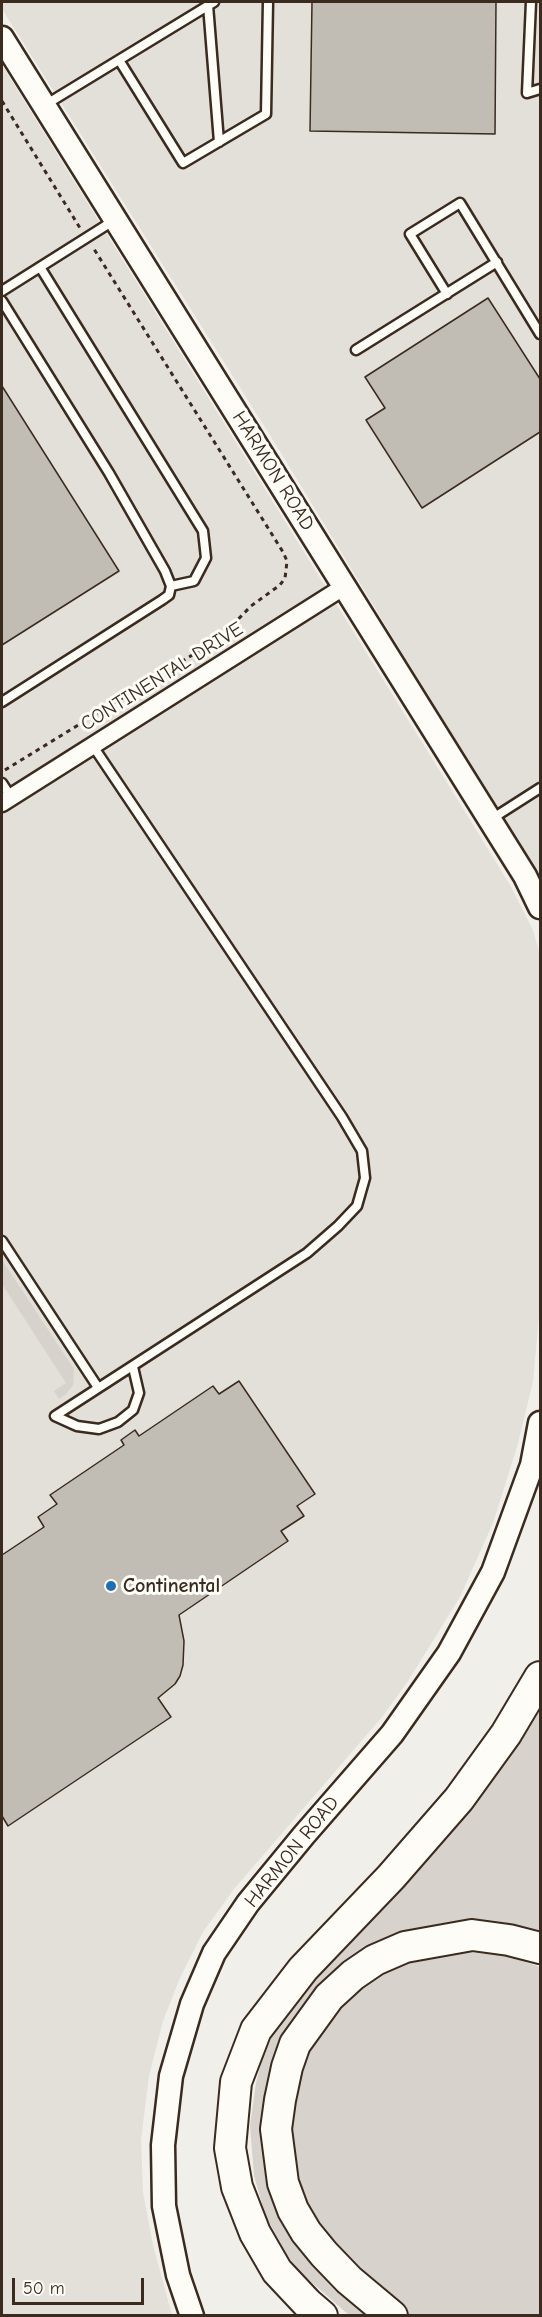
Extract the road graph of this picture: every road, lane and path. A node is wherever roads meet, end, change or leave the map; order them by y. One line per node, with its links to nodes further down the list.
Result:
1 (268, 2): 8 (lane)
2 (531, 2): 6 (lane)
3 (211, 3): 5 (lane); 8 (lane)
4 (2, 38): 7 (street, HARMON ROAD)
5 (119, 60): 7 (lane); 8 (lane)
6 (540, 89)
7 (44, 106): 9 (street, HARMON ROAD)
8 (219, 142)
9 (116, 220): 11 (lane); 18 (street, HARMON ROAD)
10 (497, 262): 13 (lane); 13 (lane); 15 (lane)
11 (40, 267): 12 (lane); 17 (lane)
12 (2, 291)
13 (447, 294): 16 (lane)
14 (2, 301): 17 (lane)
15 (540, 334)
16 (356, 350)
17 (171, 586): 19 (lane)
18 (345, 586): 20 (street, CONTINENTAL DRIVE); 23 (street, HARMON ROAD)
19 (2, 702)
20 (93, 746): 22 (street, CONTINENTAL DRIVE); 26 (lane)
21 (540, 788): 23 (lane)
22 (5, 795)
23 (490, 820): 24 (street, HARMON ROAD)
24 (540, 907)
25 (2, 1241): 27 (lane)
26 (133, 1367): 27 (lane); 27 (lane)
27 (98, 1386)
28 (540, 1423): 31 (street, HARMON ROAD)
29 (540, 1677): 32 (highway)
30 (540, 1948): 33 (highway)
31 (192, 2316)
32 (322, 2316)
33 (392, 2316)

